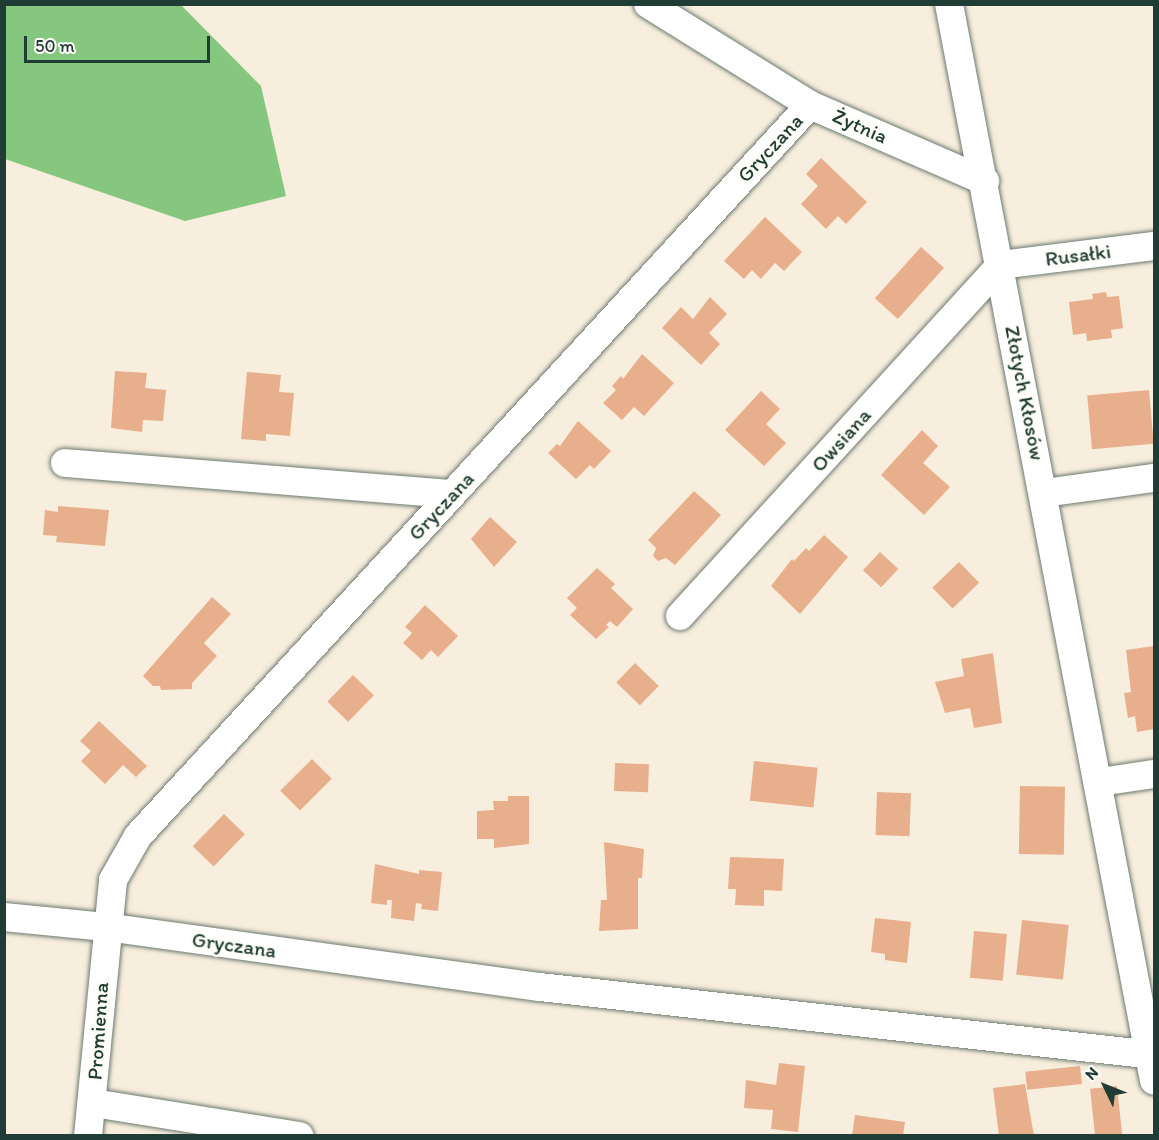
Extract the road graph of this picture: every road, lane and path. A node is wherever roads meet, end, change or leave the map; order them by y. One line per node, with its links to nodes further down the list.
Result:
1 (648, 4): 3 (street, Żytnia)
2 (949, 4): 4 (street, Złotych Kłosów)
3 (810, 105): 4 (street, Żytnia); 10 (street, Gryczana)
4 (985, 181): 6 (street, Złotych Kłosów)
5 (1155, 246): 6 (street, Rusałki)
6 (1001, 265): 9 (street, Złotych Kłosów); 11 (street, Owsiana)
7 (65, 463): 10 (street)
8 (1155, 478): 9 (street)
9 (1044, 493): 13 (street, Złotych Kłosów)
10 (452, 495): 15 (street, Gryczana)
11 (680, 616)
12 (1155, 774): 13 (street)
13 (1100, 782): 16 (street, Złotych Kłosów)
14 (4, 917): 15 (street, Gryczana)
15 (106, 927): 16 (street, Gryczana); 17 (street, Promienna)
16 (1153, 1064)
17 (93, 1103): 18 (street, Promienna); 19 (street)
18 (88, 1136)
19 (299, 1136)

